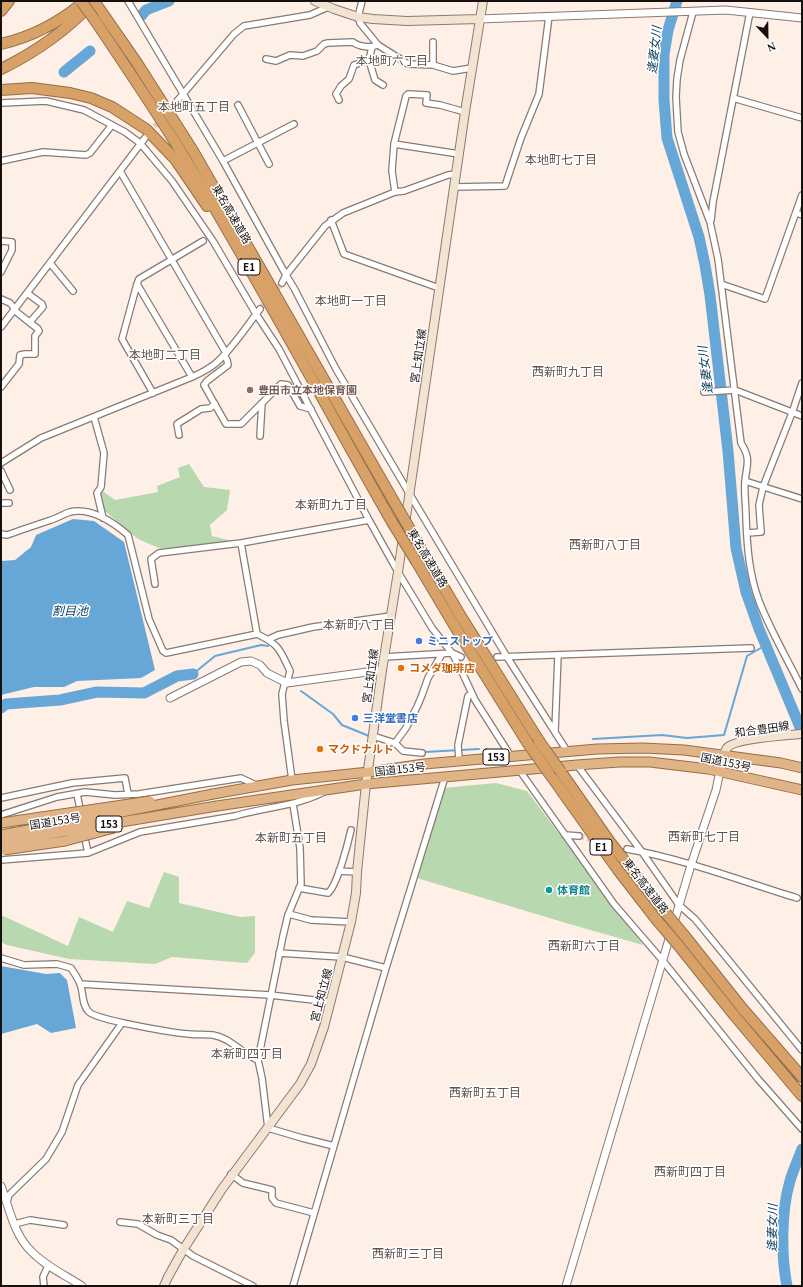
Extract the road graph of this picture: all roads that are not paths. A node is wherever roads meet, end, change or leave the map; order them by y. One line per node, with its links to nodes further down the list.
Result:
1 (9, 1): 11 (highway)
2 (81, 1): 72 (highway, 東名高速道路 / E1, bridge)
3 (84, 1): 19 (highway)
4 (94, 1): 9 (highway, 東名高速道路 / E1); 25 (highway)
5 (128, 1): 28 (street)
6 (315, 1): 10 (main road)
7 (362, 1): 15 (street)
8 (483, 1): 17 (main road, 宮上知立線)
9 (104, 7): 175 (highway, 東名高速道路 / E1, bridge)
10 (328, 7): 15 (main road); 28 (street)
11 (1, 11)
12 (691, 12): 13 (street); 14 (street); 54 (street)
13 (750, 12): 16 (street); 29 (street)
14 (549, 16): 17 (street); 48 (street)
15 (358, 17): 17 (main road); 20 (street)
16 (802, 18)
17 (479, 19): 24 (main road, 宮上知立線)
18 (434, 42): 23 (street)
19 (1, 44)
20 (375, 46): 21 (street); 22 (street); 23 (street)
21 (266, 59)
22 (369, 60): 26 (street); 30 (street)
23 (433, 65): 24 (street)
24 (472, 68): 34 (main road, 宮上知立線)
25 (1, 69)
26 (384, 85)
27 (1, 90): 72 (highway)
28 (182, 94): 31 (street); 44 (street)
29 (733, 98): 35 (street); 54 (street)
30 (338, 100)
31 (177, 101)
32 (1, 103): 37 (street)
33 (238, 105): 39 (street)
34 (464, 112): 41 (street); 42 (main road, 宮上知立線)
35 (802, 118)
36 (294, 124): 39 (street)
37 (112, 125): 40 (street); 43 (street)
38 (145, 138): 40 (street)
39 (258, 143): 44 (street); 45 (street)
40 (140, 144): 46 (street); 69 (street)
41 (394, 144): 42 (street); 49 (street)
42 (459, 154): 47 (main road, 宮上知立線)
43 (1, 161)
44 (223, 161): 60 (street)
45 (269, 164)
46 (120, 171): 57 (street); 58 (street)
47 (456, 174): 48 (main road, 宮上知立線); 49 (street)
48 (454, 187): 64 (main road, 宮上知立線)
49 (395, 192): 53 (street)
50 (802, 195): 51 (street)
51 (796, 213): 52 (street); 63 (street)
52 (802, 215)
53 (332, 220): 60 (street); 64 (street)
54 (710, 222): 63 (street)
55 (1, 241): 59 (street)
56 (203, 241): 57 (street)
57 (171, 260): 62 (street); 73 (street)
58 (50, 263): 65 (street); 66 (street)
59 (1, 272)
60 (286, 275): 61 (street); 93 (street)
61 (282, 283)
62 (136, 284): 74 (street); 78 (street)
63 (721, 284): 77 (street)
64 (439, 288): 93 (main road, 宮上知立線)
65 (73, 291)
66 (27, 293): 68 (street); 70 (street)
67 (1, 299): 68 (street)
68 (15, 309): 70 (street); 71 (street)
69 (258, 312): 73 (street); 82 (street)
70 (30, 322): 76 (street)
71 (1, 327)
72 (293, 346): 176 (highway, 東名高速道路 / E1, bridge)
73 (225, 354): 74 (street); 81 (street)
74 (192, 377): 78 (street)
75 (802, 383): 83 (street)
76 (1, 387)
77 (733, 390): 79 (street); 83 (street); 90 (street)
78 (153, 393): 85 (street)
79 (707, 393)
80 (262, 403): 81 (street); 82 (street); 87 (street)
81 (215, 404): 86 (street)
82 (312, 409): 98 (street)
83 (792, 413): 84 (street); 91 (street)
84 (802, 416)
85 (94, 417): 88 (street); 97 (street)
86 (179, 434)
87 (260, 436)
88 (1, 463)
89 (1, 471): 92 (street)
90 (745, 481): 91 (street); 99 (street)
91 (762, 487): 94 (street); 99 (street)
92 (10, 490)
93 (409, 493): 102 (main road, 宮上知立線); 114 (street)
94 (802, 499)
95 (1, 503): 96 (street)
96 (9, 503)
97 (103, 518): 100 (street); 105 (street)
98 (369, 520): 101 (street); 102 (street)
99 (747, 533): 117 (street)
100 (1, 534)
101 (241, 543): 103 (street); 105 (street)
102 (398, 572): 104 (main road, 宮上知立線); 108 (street)
103 (154, 584)
104 (391, 616): 106 (street); 111 (main road, 宮上知立線)
105 (257, 634): 106 (street)
106 (268, 640): 116 (street)
107 (751, 648): 110 (street)
108 (452, 653): 109 (street); 112 (street); 118 (street)
109 (442, 654): 111 (street); 123 (street)
110 (558, 655): 114 (street); 120 (street)
111 (384, 657): 115 (main road, 宮上知立線)
112 (462, 657)
113 (496, 657): 114 (street)
114 (508, 657): 120 (street)
115 (382, 670): 116 (street); 122 (main road, 宮上知立線)
116 (286, 682): 119 (street); 135 (street)
117 (802, 689)
118 (471, 694): 126 (street); 128 (street)
119 (170, 698)
120 (555, 731): 124 (street)
121 (802, 734): 127 (main road, 和合豊田線)
122 (373, 736): 123 (street); 133 (main road, 宮上知立線)
123 (395, 743): 125 (street)
124 (567, 751): 126 (highway, 国道153号 / 153); 127 (highway, 国道153号 / 153)
125 (422, 753)
126 (510, 755): 128 (highway, 国道153号 / 153)
127 (724, 756): 130 (highway, 国道153号 / 153); 132 (main road, 和合豊田線)
128 (459, 760): 133 (highway, 国道153号 / 153)
129 (577, 765): 131 (highway, 国道153号 / 153); 132 (highway, 国道153号 / 153); 153 (street)
130 (802, 768)
131 (520, 771): 134 (highway, 国道153号 / 153); 149 (street)
132 (720, 771): 138 (highway, 国道153号 / 153); 156 (street)
133 (369, 772): 135 (highway, 国道153号 / 153); 136 (main road, 宮上知立線)
134 (445, 777): 136 (highway, 国道153号 / 153); 168 (street)
135 (292, 780): 137 (highway, 国道153号 / 153)
136 (366, 784): 139 (highway, 国道153号 / 153); 158 (main road, 宮上知立線)
137 (258, 786): 141 (street); 142 (highway, 国道153号 / 153)
138 (802, 790)
139 (328, 791): 144 (street); 151 (highway, 国道153号 / 153, bridge)
140 (77, 794): 141 (street); 145 (street); 154 (street)
141 (128, 794): 143 (street)
142 (213, 794): 146 (highway, 153, bridge); 148 (highway, 国道153号 / 153, bridge)
143 (1, 798)
144 (293, 804): 154 (street); 159 (street)
145 (1, 815)
146 (1, 823)
147 (351, 830): 157 (street)
148 (1, 835)
149 (565, 836): 150 (street); 167 (street)
150 (579, 836)
151 (2, 848)
152 (626, 849): 153 (street)
153 (642, 852): 156 (street); 161 (street)
154 (88, 853): 155 (street)
155 (1, 860)
156 (691, 865): 160 (street); 161 (street)
157 (339, 871): 158 (street); 159 (street)
158 (357, 872): 163 (main road, 宮上知立線)
159 (299, 888): 162 (street)
160 (797, 898)
161 (679, 905): 167 (street); 173 (street)
162 (289, 914): 163 (street); 164 (street)
163 (351, 922): 165 (main road, 宮上知立線)
164 (279, 953): 165 (street); 170 (street)
165 (342, 957): 168 (street); 171 (main road, 宮上知立線)
166 (1, 958): 169 (street)
167 (663, 961): 178 (street); 194 (street)
168 (386, 968): 179 (street)
169 (80, 984): 170 (street); 172 (street)
170 (270, 995): 171 (street); 174 (street)
171 (331, 1002): 177 (main road, 宮上知立線)
172 (122, 1023): 174 (street); 182 (street)
173 (802, 1050)
174 (258, 1060): 177 (street)
175 (802, 1077)
176 (802, 1096)
177 (268, 1128): 179 (street); 180 (main road, 宮上知立線)
178 (802, 1129)
179 (334, 1146): 183 (street)
180 (231, 1174): 183 (street); 187 (main road, 宮上知立線)
181 (1, 1186): 182 (street)
182 (7, 1202): 185 (street)
183 (314, 1213): 193 (street)
184 (120, 1222): 187 (street)
185 (15, 1224): 186 (street); 188 (street)
186 (64, 1226)
187 (184, 1249): 191 (main road, 宮上知立線); 192 (street)
188 (48, 1266): 189 (street); 190 (street)
189 (44, 1286)
190 (82, 1286)
191 (164, 1286)
192 (253, 1286)
193 (293, 1286)
194 (566, 1286)

